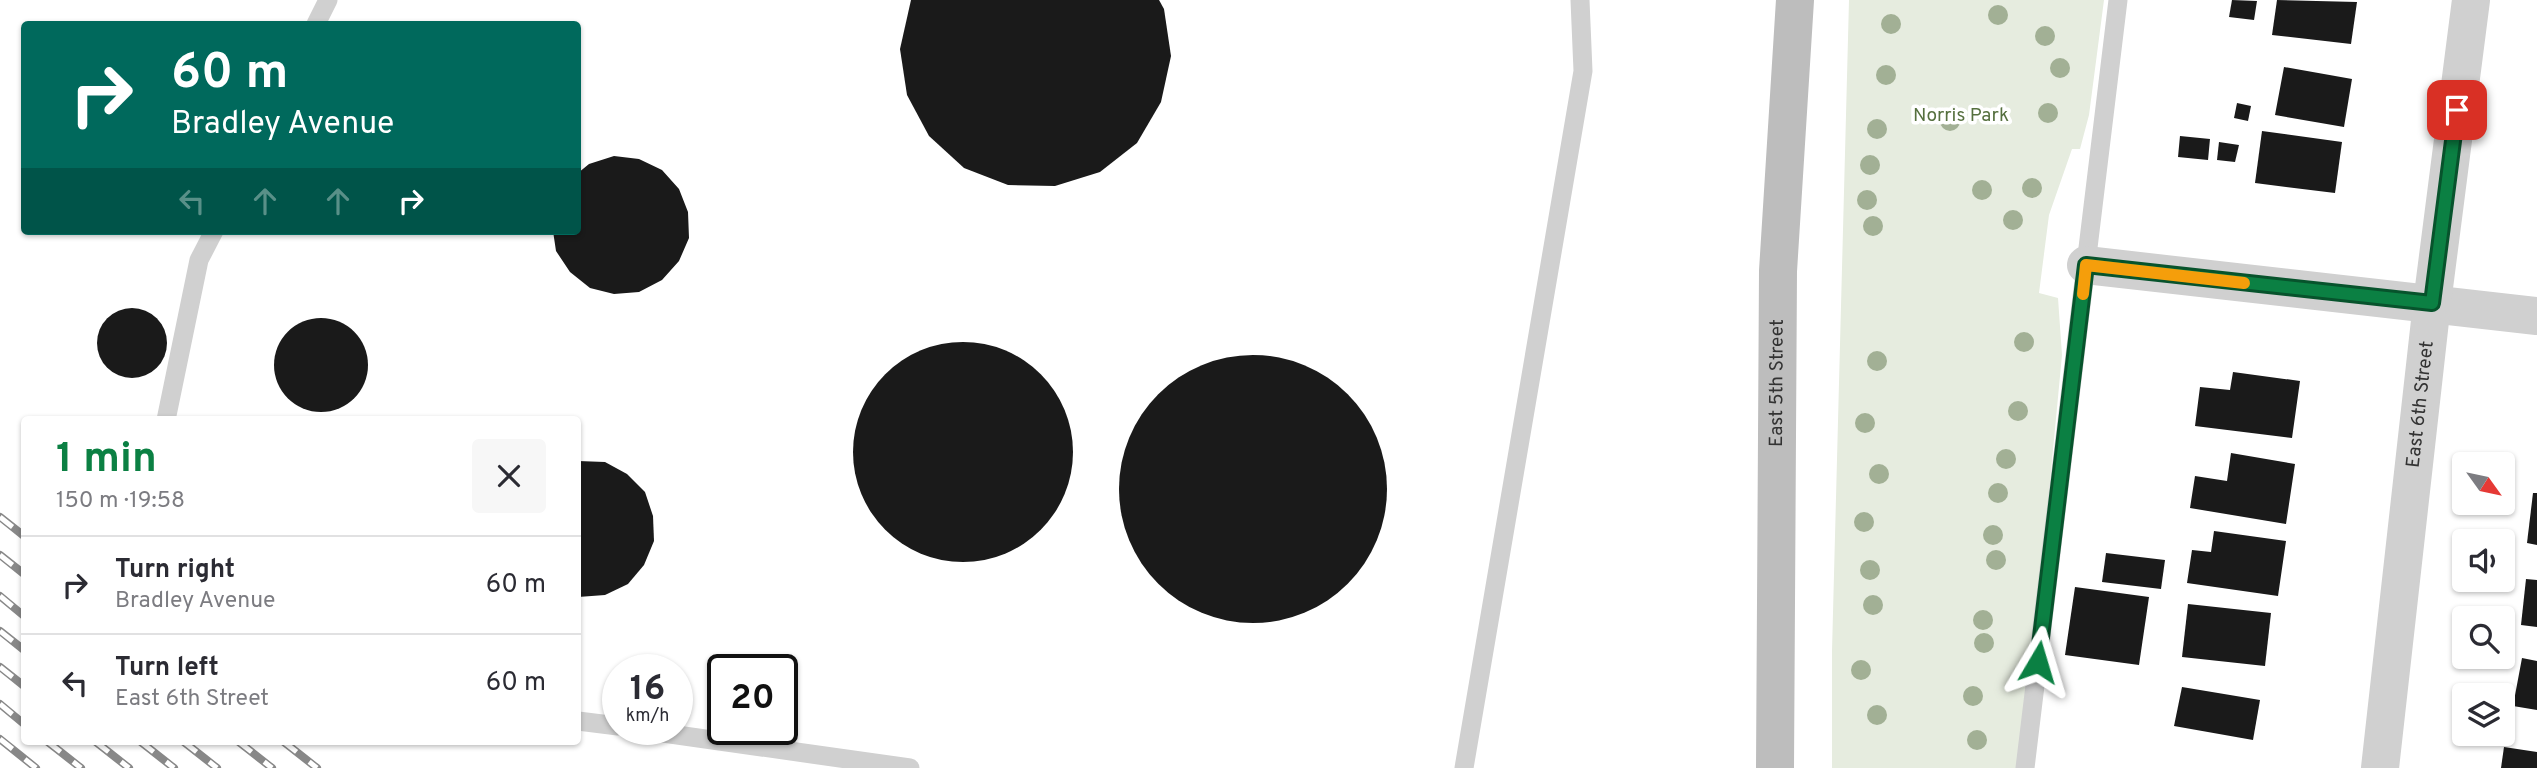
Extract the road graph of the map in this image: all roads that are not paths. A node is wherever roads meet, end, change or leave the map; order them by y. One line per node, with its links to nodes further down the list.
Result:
1 (328, 0): 6 (lane)
2 (1580, 0): 16 (lane)
3 (1795, 0): 17 (main road, East 5th Street)
4 (2119, 0): 8 (lane)
5 (2471, 0): 9 (street, East 6th Street)
6 (318, 21)
7 (212, 235): 11 (lane)
8 (2086, 265): 9 (street); 18 (lane)
9 (2432, 303): 10 (street); 19 (street, East 6th Street)
10 (2537, 316)
11 (167, 416)
12 (581, 721): 13 (lane)
13 (602, 724)
14 (693, 737): 15 (lane)
15 (910, 768)
16 (1464, 768)
17 (1775, 768)
18 (2025, 768)
19 (2380, 768)

